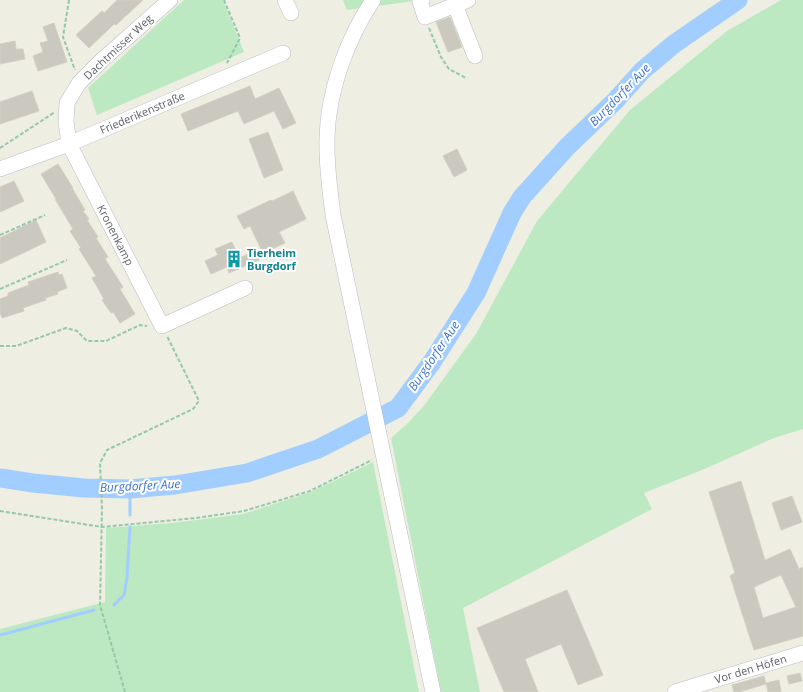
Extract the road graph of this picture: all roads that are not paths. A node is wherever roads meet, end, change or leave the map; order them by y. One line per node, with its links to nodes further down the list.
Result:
1 (170, 0): 7 (street, Dachtmisser Weg)
2 (373, 0): 11 (street)
3 (422, 0): 4 (street)
4 (462, 3): 6 (street)
5 (283, 53): 7 (street, Friederikenstraße)
6 (475, 56)
7 (69, 144): 8 (street, Friederikenstraße); 9 (street, Kronenkamp)
8 (0, 169)
9 (245, 288)
10 (803, 653): 12 (street, Vor den Höfen)
11 (433, 692)
12 (675, 692)

